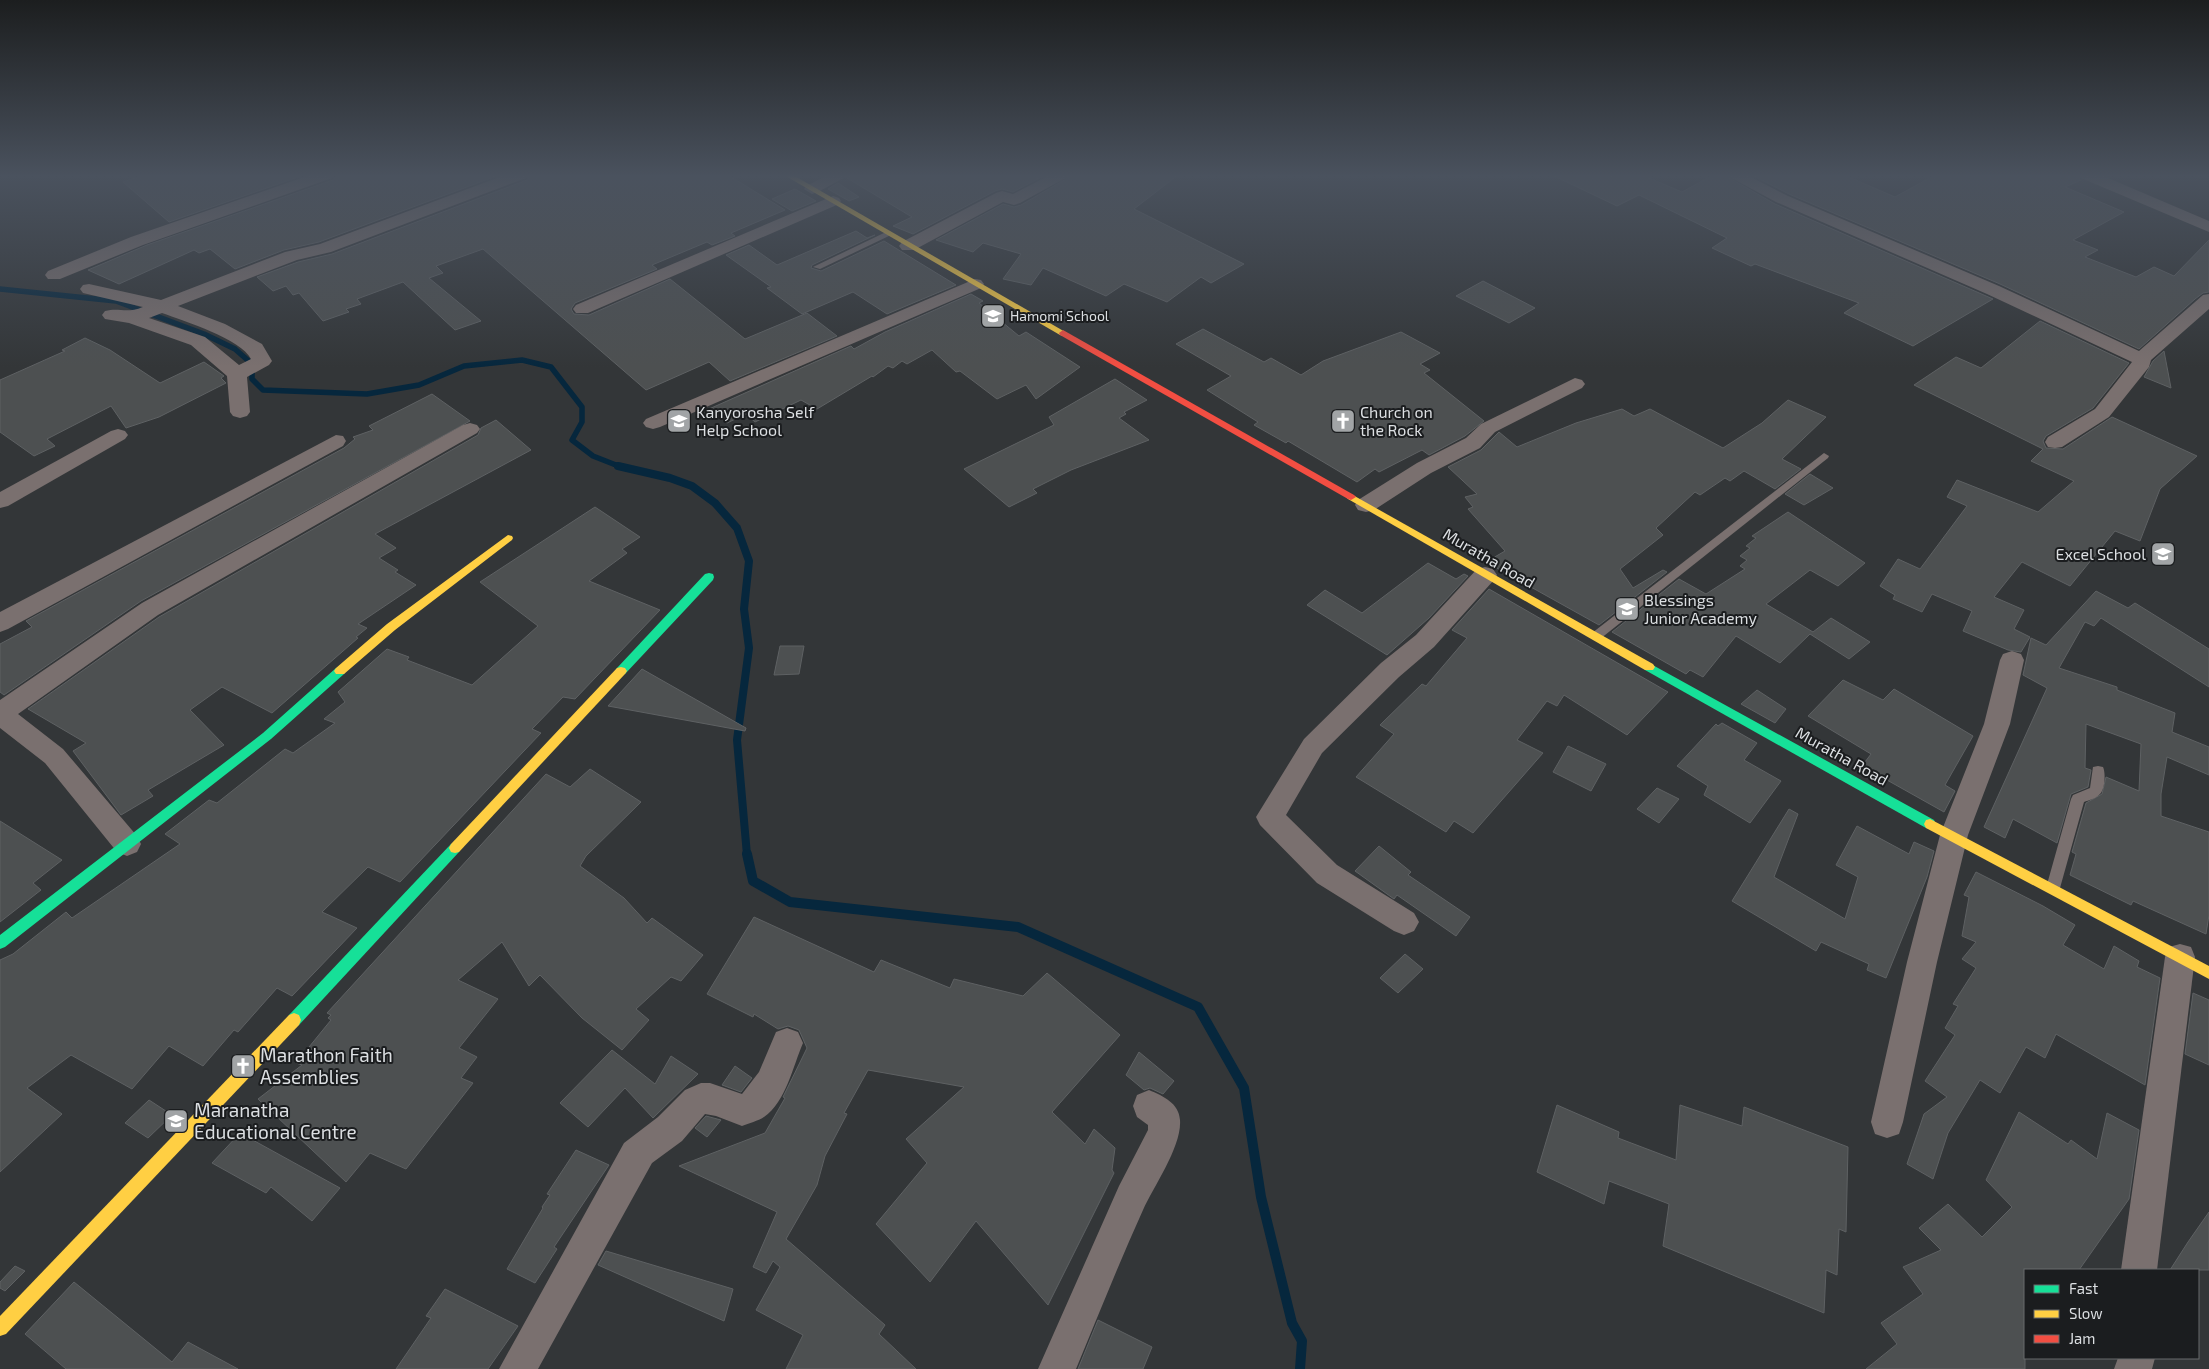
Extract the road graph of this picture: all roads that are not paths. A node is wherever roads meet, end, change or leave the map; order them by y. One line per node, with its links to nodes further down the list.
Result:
1 (143, 239): 10 (street)
2 (349, 239): 14 (street)
3 (746, 239): 15 (street)
4 (878, 239): 9 (lane)
5 (897, 239): 8 (street, Muratha Road)
6 (921, 239): 8 (street)
7 (1874, 239): 18 (street)
8 (908, 246): 11 (street, Muratha Road)
9 (817, 267)
10 (54, 275)
11 (976, 284): 22 (street); 29 (street, Muratha Road)
12 (89, 289): 14 (street)
13 (2209, 299): 18 (street)
14 (157, 308): 17 (street); 19 (street)
15 (582, 309)
16 (111, 315): 17 (street)
17 (132, 318): 19 (street)
18 (2141, 359): 26 (street)
19 (237, 374): 21 (street)
20 (1574, 384): 29 (street)
21 (240, 412)
22 (653, 422)
23 (470, 429): 36 (street)
24 (118, 435): 28 (street)
25 (336, 441): 33 (street)
26 (2055, 442)
27 (1824, 456): 34 (lane)
28 (0, 501)
29 (1366, 505): 31 (street, Muratha Road)
30 (508, 538): 39 (street)
31 (1485, 575): 34 (street, Muratha Road); 41 (street)
32 (709, 577): 49 (street)
33 (0, 623)
34 (1596, 636): 38 (street, Muratha Road)
35 (2012, 660): 38 (street)
36 (0, 713): 39 (street)
37 (2098, 771): 40 (lane)
38 (1954, 835): 40 (street, Muratha Road); 47 (street)
39 (127, 844): 42 (street)
40 (2053, 888): 43 (street, Muratha Road)
41 (1404, 922)
42 (0, 944)
43 (2180, 957): 44 (street, Muratha Road); 48 (street)
44 (2209, 973)
45 (787, 1043): 50 (street)
46 (1148, 1106): 51 (street)
47 (1887, 1122)
48 (2139, 1269)
49 (0, 1328)
50 (518, 1369)
51 (1056, 1369)

